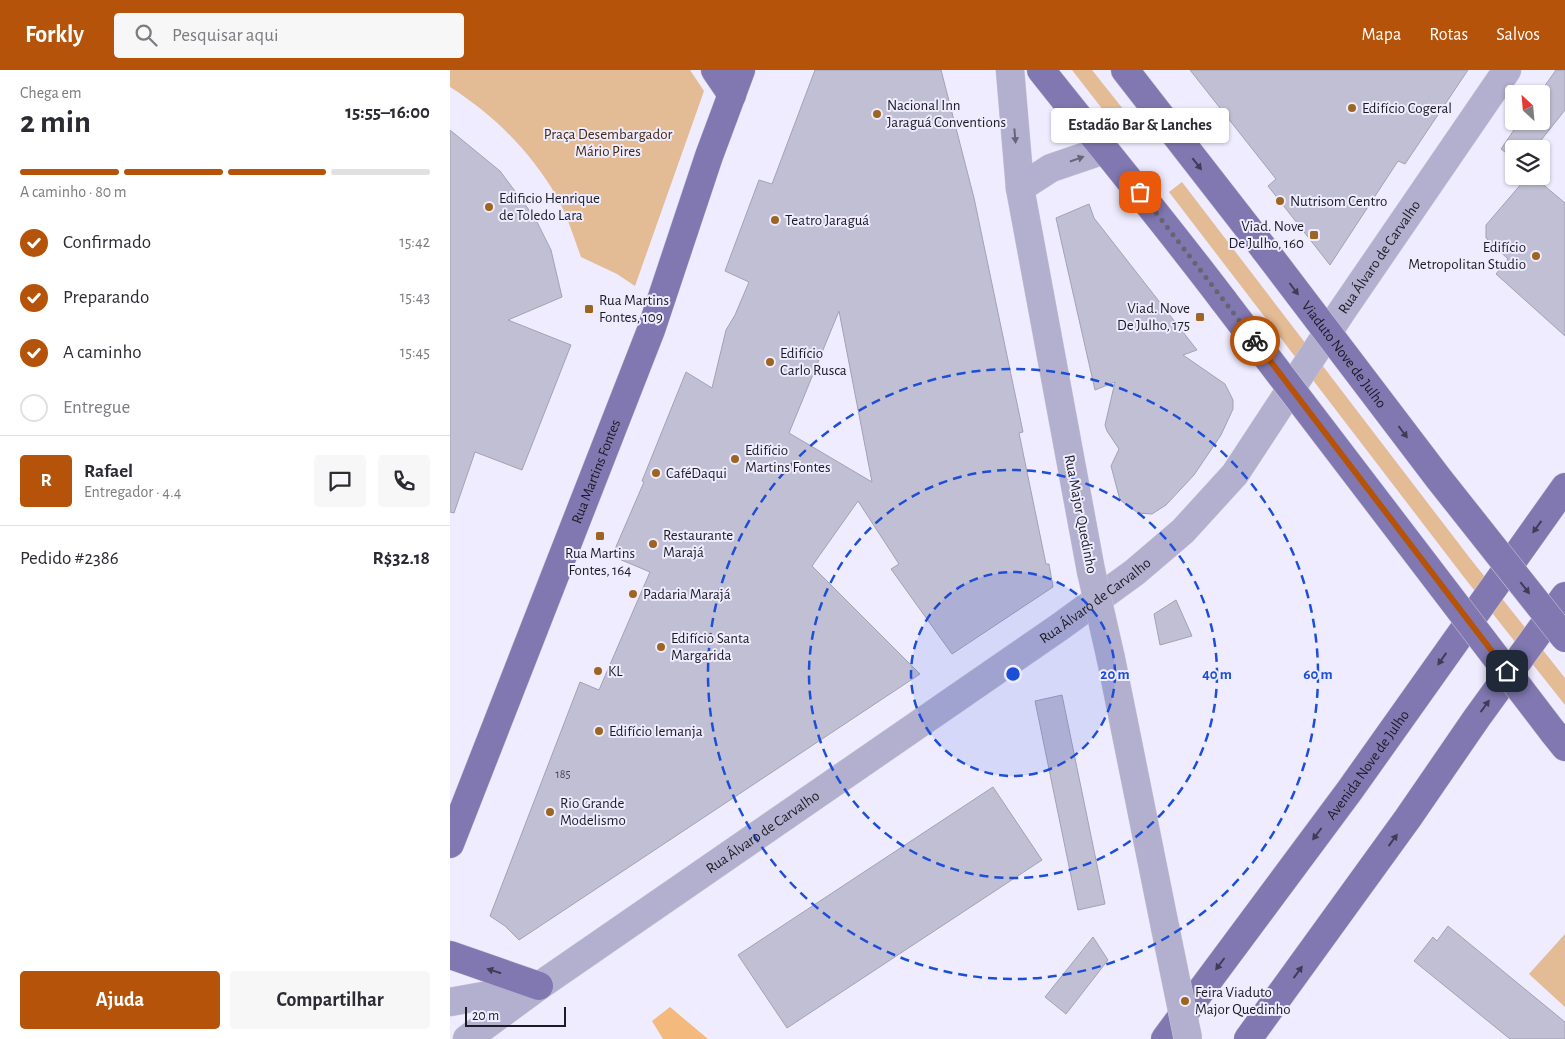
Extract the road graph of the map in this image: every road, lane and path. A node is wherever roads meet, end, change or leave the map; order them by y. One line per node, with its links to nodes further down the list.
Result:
1 (715, 70): 8 (main road)
2 (741, 70): 8 (main road, Rua Martins Fontes)
3 (754, 70): 8 (main road, Rua Martins Fontes)
4 (1010, 70): 10 (street, Rua Major Quedinho, one-way to 10)
5 (1041, 70): 9 (main road)
6 (1125, 70): 13 (main road, Viaduto Nove de Julho, one-way to 13, bridge)
7 (1508, 70): 17 (street, Rua Álvaro de Carvalho)
8 (732, 95): 15 (main road, Rua Martins Fontes)
9 (1104, 150): 10 (street, one-way to 9); 14 (main road, bridge)
10 (1020, 188): 21 (street, Rua Major Quedinho, bridge)
11 (1565, 487): 20 (main road, Avenida Nove de Julho, one-way to 20)
12 (1565, 596): 22 (main road, one-way to 12)
13 (1565, 638)
14 (1559, 740)
15 (450, 844)
16 (450, 955): 17 (main road, one-way to 16)
17 (539, 986): 18 (street, Rua Álvaro de Carvalho); 19 (street, Rua Álvaro de Carvalho)
18 (450, 1002)
19 (467, 1039)
20 (1165, 1039)
21 (1188, 1039)
22 (1248, 1039)

